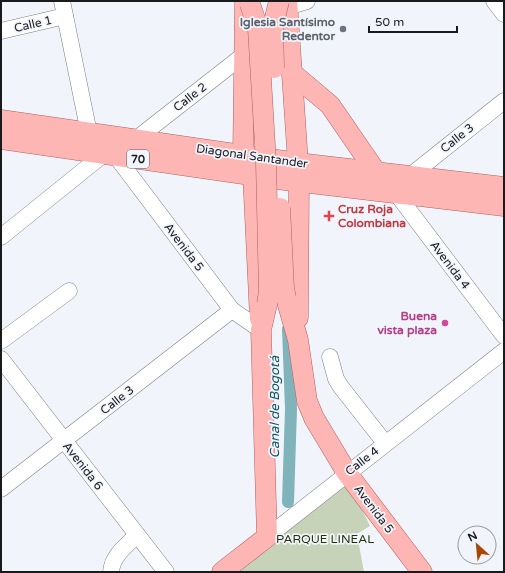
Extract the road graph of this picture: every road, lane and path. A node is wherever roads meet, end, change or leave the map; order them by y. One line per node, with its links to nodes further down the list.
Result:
1 (307, 1): 4 (street)
2 (494, 1): 6 (street)
3 (248, 2): 8 (main road); 27 (main road, bridge)
4 (284, 3): 9 (main road); 29 (main road, bridge)
5 (64, 9): 7 (street, Calle 1); 12 (street)
6 (504, 14)
7 (1, 32)
8 (246, 54): 14 (street, Calle 2); 16 (main road)
9 (292, 73): 17 (main road); 18 (main road)
10 (504, 101): 20 (street, Calle 3)
11 (1, 120): 12 (main road, Diagonal Santander / 70)
12 (89, 133): 14 (main road, Diagonal Santander / 70)
13 (1, 139): 15 (main road, Diagonal Santander / 70)
14 (135, 140): 16 (main road, Diagonal Santander / 70)
15 (110, 154): 19 (main road, Diagonal Santander / 70); 24 (street); 26 (street, Avenida 5)
16 (243, 155): 17 (main road, Diagonal Santander / 70)
17 (298, 172): 18 (main road, Diagonal Santander / 70); 19 (main road, Diagonal Santander / 70); 22 (main road, Diagonal Santander / 70); 29 (main road)
18 (376, 172): 20 (main road, Diagonal Santander / 70)
19 (253, 175): 27 (main road)
20 (410, 176): 21 (main road, Diagonal Santander / 70)
21 (504, 187)
22 (396, 193): 23 (main road, Diagonal Santander / 70); 28 (street, Avenida 4)
23 (504, 206)
24 (1, 237)
25 (69, 291): 30 (street)
26 (232, 310): 27 (street, Avenida 5); 34 (street, Calle 3)
27 (261, 330): 39 (main road)
28 (504, 336)
29 (298, 340): 36 (main road, Avenida 5)
30 (1, 341)
31 (504, 351): 35 (street, Calle 4)
32 (330, 356): 35 (street)
33 (1, 359): 34 (street, Avenida 6)
34 (64, 441): 37 (street, Calle 3); 38 (street, Avenida 6)
35 (385, 443): 36 (street, Calle 4)
36 (347, 473): 39 (street, Calle 4); 43 (main road, Avenida 5)
37 (1, 489)
38 (137, 535): 40 (street); 41 (street, Avenida 6)
39 (267, 537): 42 (main road, Calle 4)
40 (111, 572)
41 (166, 572)
42 (222, 572)
43 (422, 572)

